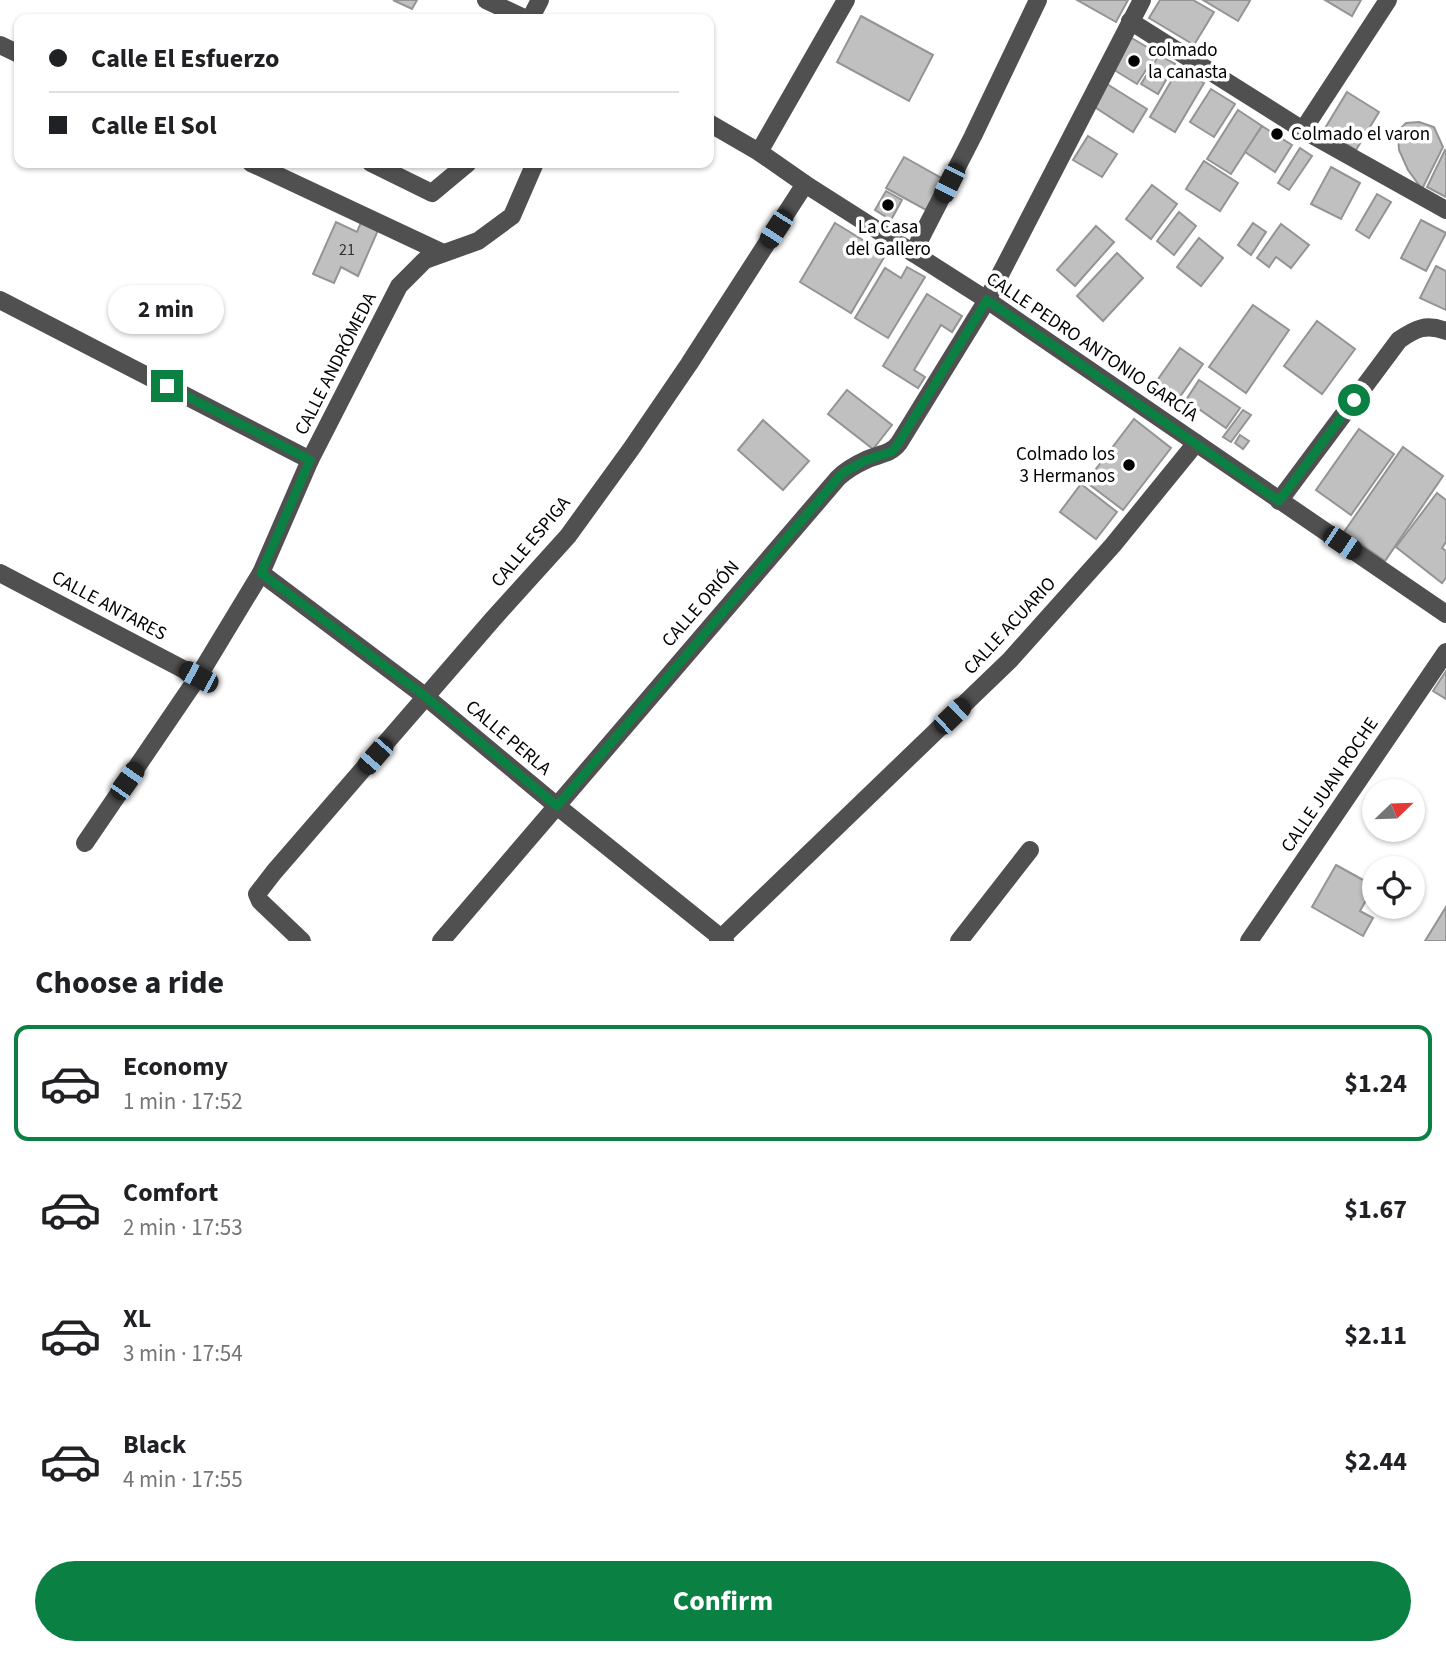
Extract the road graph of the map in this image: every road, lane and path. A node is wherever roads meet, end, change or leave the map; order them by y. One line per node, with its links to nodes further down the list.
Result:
1 (486, 0): 6 (street)
2 (846, 0): 10 (street)
3 (1038, 0): 18 (street)
4 (1142, 0): 7 (street, CALLE ORIÓN)
5 (1388, 0): 9 (street)
6 (517, 14)
7 (1130, 21): 9 (street); 20 (street, CALLE ORIÓN)
8 (714, 126): 10 (street, CALLE PEDRO ANTONIO GARCÍA)
9 (1303, 130): 16 (street)
10 (759, 152): 15 (street, CALLE PEDRO ANTONIO GARCÍA)
11 (262, 168): 17 (street)
12 (381, 168): 13 (street)
13 (462, 168)
14 (533, 168): 17 (street, CALLE ANDRÓMEDA)
15 (805, 184): 18 (street, CALLE PEDRO ANTONIO GARCÍA); 30 (street, CALLE ESPIGA)
16 (1446, 211)
17 (443, 253): 23 (street, CALLE ANDRÓMEDA)
18 (913, 253): 20 (street, CALLE PEDRO ANTONIO GARCÍA)
19 (0, 300): 23 (street)
20 (987, 300): 22 (street, CALLE PEDRO ANTONIO GARCÍA); 31 (street, CALLE ORIÓN)
21 (1446, 331): 24 (street)
22 (1196, 443): 24 (street, CALLE PEDRO ANTONIO GARCÍA); 34 (street, CALLE ACUARIO)
23 (310, 460): 26 (street, CALLE ANDRÓMEDA)
24 (1279, 501): 27 (street, CALLE PEDRO ANTONIO GARCÍA)
25 (0, 573): 29 (street, CALLE ANTARES)
26 (261, 573): 29 (street, CALLE ANDRÓMEDA); 30 (street, CALLE PERLA)
27 (1446, 614)
28 (1446, 652): 38 (street, CALLE JUAN ROCHE)
29 (198, 677): 32 (street, CALLE ANDRÓMEDA)
30 (426, 697): 31 (street, CALLE PERLA); 35 (street, CALLE ESPIGA)
31 (557, 806): 34 (street, CALLE PERLA); 36 (street, CALLE ORIÓN)
32 (85, 843)
33 (1030, 850): 37 (street)
34 (722, 940)
35 (302, 941)
36 (441, 941)
37 (959, 941)
38 (1249, 941)

